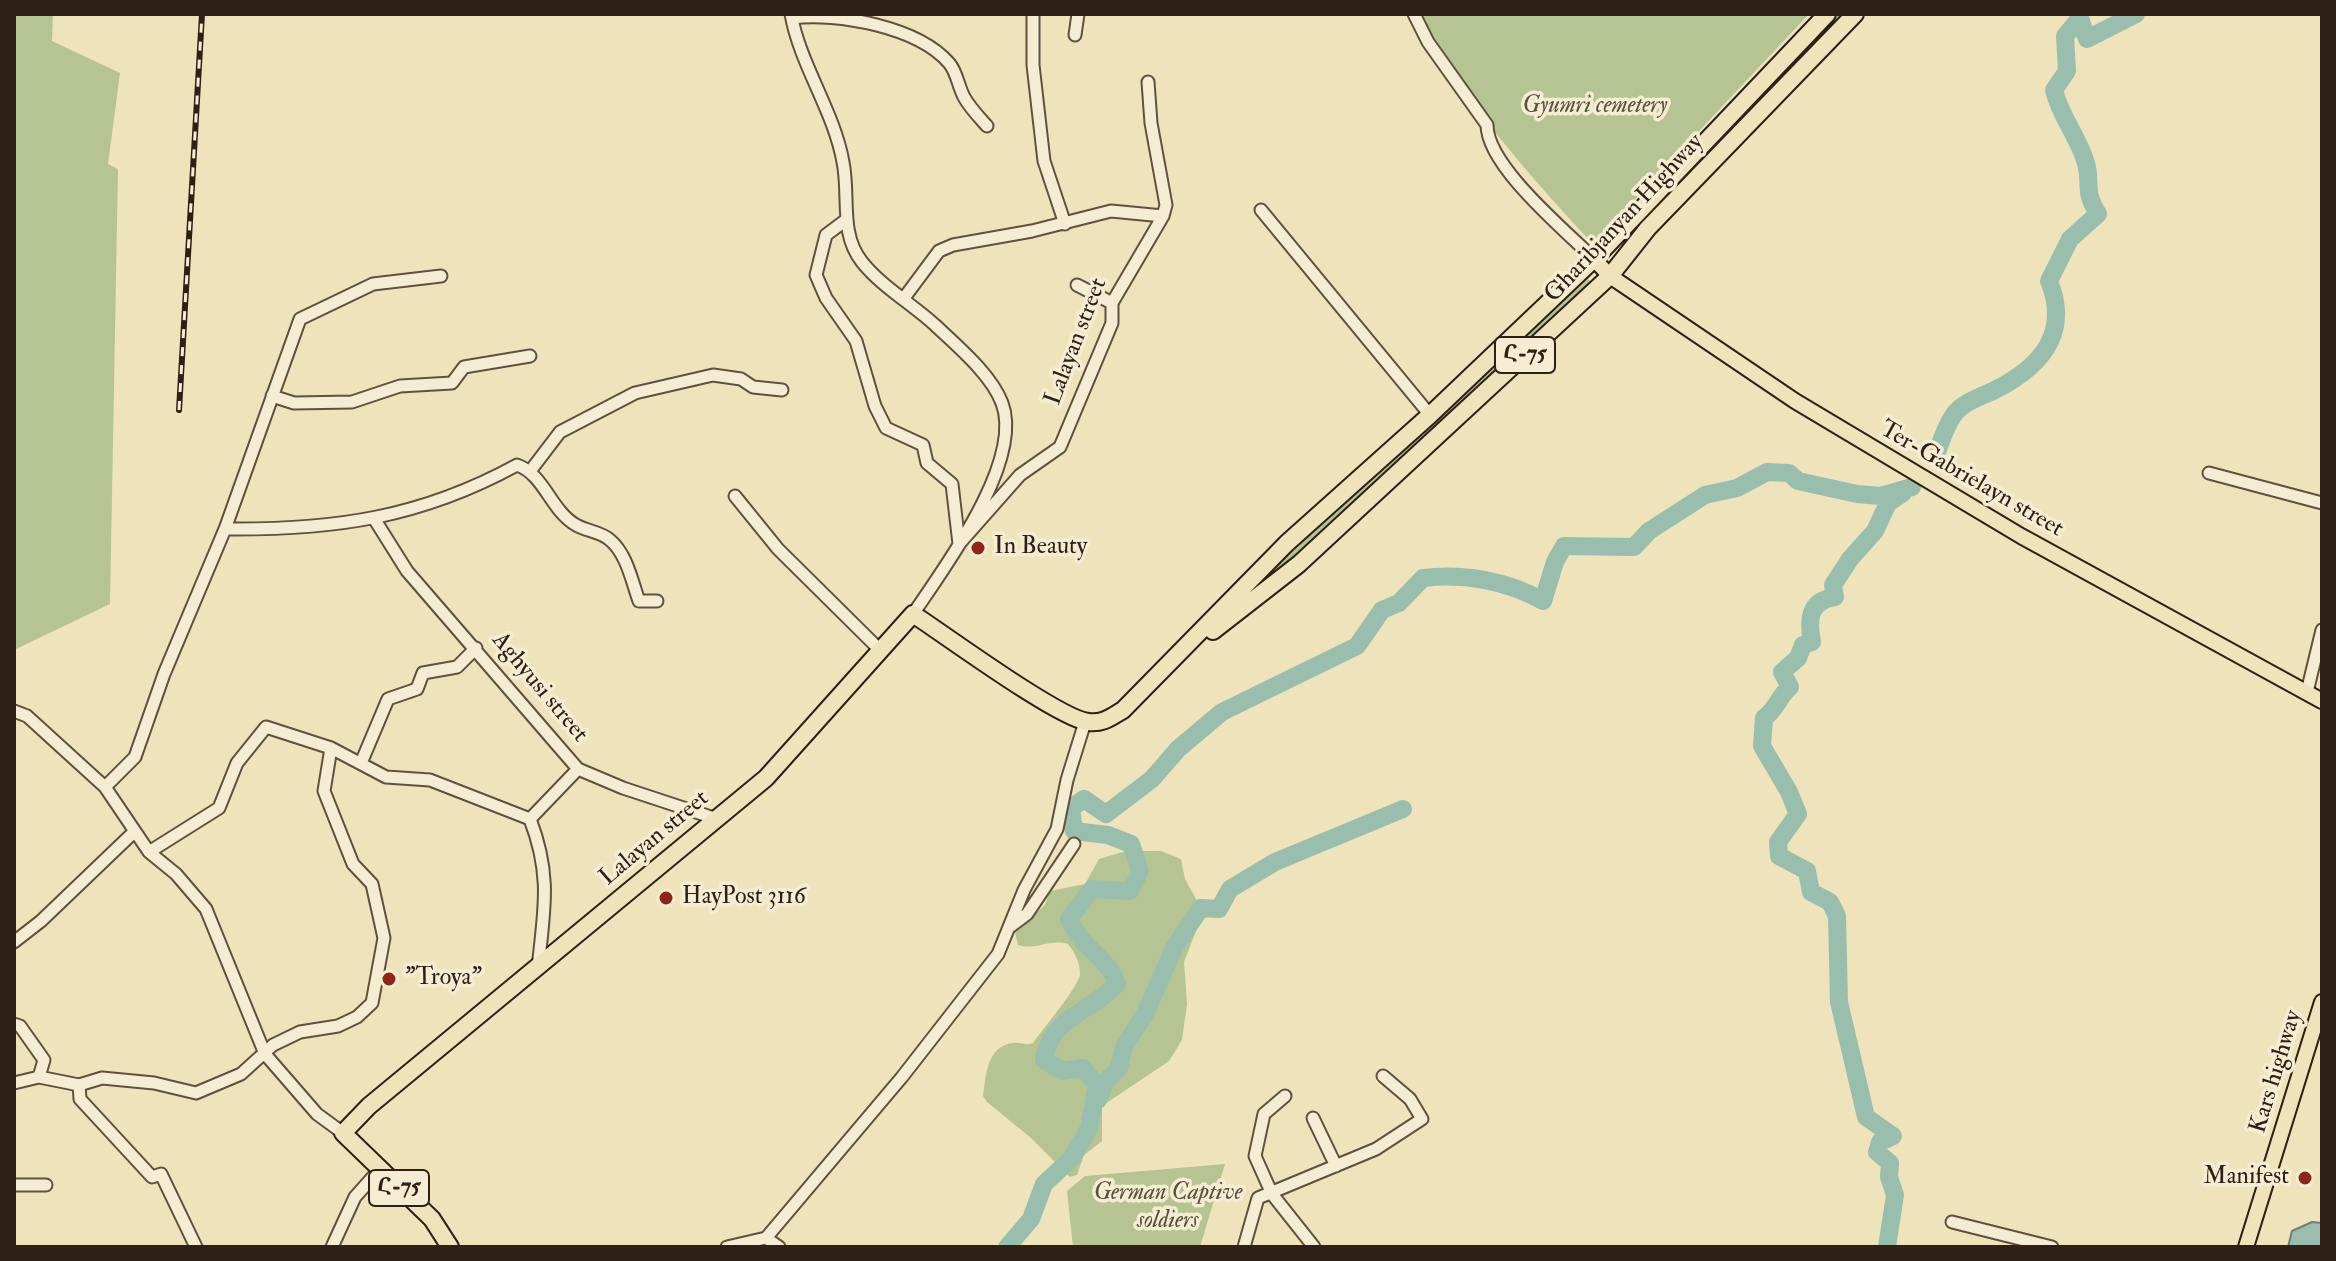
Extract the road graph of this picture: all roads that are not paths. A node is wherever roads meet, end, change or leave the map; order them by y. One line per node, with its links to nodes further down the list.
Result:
1 (1033, 14): 13 (street)
2 (1078, 14): 7 (street)
3 (1414, 14): 14 (street)
4 (1827, 14): 14 (highway, Gharibjanyan Highway / Հ-75)
5 (1855, 14): 16 (highway, Gharibjanyan Highway / Հ-75)
6 (792, 16): 9 (street); 12 (street, Lalayan street)
7 (1075, 35)
8 (1148, 82): 11 (street)
9 (987, 126)
10 (1261, 210): 23 (street)
11 (1163, 216): 13 (street); 19 (street, Lalayan street)
12 (846, 220): 18 (street, Lalayan street); 30 (street)
13 (1065, 224): 18 (street)
14 (1594, 259): 16 (main road, Ter-Gabrielayn street); 23 (highway, Gharibjanyan Highway / Հ-75)
15 (441, 276): 22 (street)
16 (1610, 276): 36 (highway, Gharibjanyan Highway / Հ-75); 37 (main road, Ter-Gabrielayn street)
17 (1077, 285): 19 (street)
18 (904, 298): 30 (street, Lalayan street)
19 (1112, 303): 30 (street, Lalayan street)
20 (530, 356): 22 (street)
21 (782, 390): 24 (street)
22 (272, 396): 29 (street)
23 (1430, 415): 36 (highway, Gharibjanyan Highway / Հ-75)
24 (531, 470): 28 (street); 31 (street)
25 (2209, 473): 27 (street)
26 (735, 496): 35 (street)
27 (2322, 503)
28 (375, 520): 29 (street); 34 (street, Aghyusi street)
29 (225, 529): 44 (street)
30 (959, 544): 32 (street, Lalayan street)
31 (657, 601)
32 (913, 614): 35 (highway, Lalayan street); 40 (highway)
33 (2322, 630): 37 (street)
34 (476, 648): 42 (street); 43 (street, Aghyusi street)
35 (881, 651): 46 (highway, Lalayan street)
36 (1167, 667): 40 (highway, Gharibjanyan Highway / Հ-75)
37 (2307, 692): 38 (main road, Ter-Gabrielayn street)
38 (2322, 701)
39 (14, 711): 44 (street)
40 (1085, 722): 50 (street)
41 (331, 748): 42 (street); 49 (street); 55 (street)
42 (361, 763): 45 (street)
43 (578, 769): 45 (street); 46 (street, Aghyusi street)
44 (105, 787): 47 (street)
45 (530, 819): 52 (street)
46 (717, 819): 52 (highway, Lalayan street)
47 (134, 832): 49 (street); 51 (street)
48 (1074, 844): 50 (street)
49 (149, 852): 55 (street)
50 (1011, 927): 69 (street)
51 (14, 942)
52 (538, 969): 62 (highway, Lalayan street)
53 (2322, 1002): 78 (main road, Kars highway)
54 (14, 1024): 57 (street)
55 (265, 1054): 59 (street); 62 (street)
56 (1383, 1076): 63 (street)
57 (39, 1077): 58 (street); 59 (street)
58 (14, 1083)
59 (79, 1085): 70 (street)
60 (1285, 1096): 67 (street)
61 (1313, 1118): 63 (street)
62 (343, 1133): 64 (highway, Հ-75)
63 (1336, 1166): 67 (street)
64 (380, 1169): 71 (street); 72 (highway, Հ-75)
65 (14, 1185): 66 (street)
66 (46, 1185)
67 (1272, 1194): 75 (street); 76 (street)
68 (1952, 1222): 77 (street)
69 (766, 1238): 73 (street); 74 (street)
70 (196, 1247)
71 (332, 1247)
72 (450, 1247)
73 (727, 1247)
74 (779, 1247)
75 (1244, 1247)
76 (1314, 1247)
77 (2052, 1247)
78 (2246, 1247)

